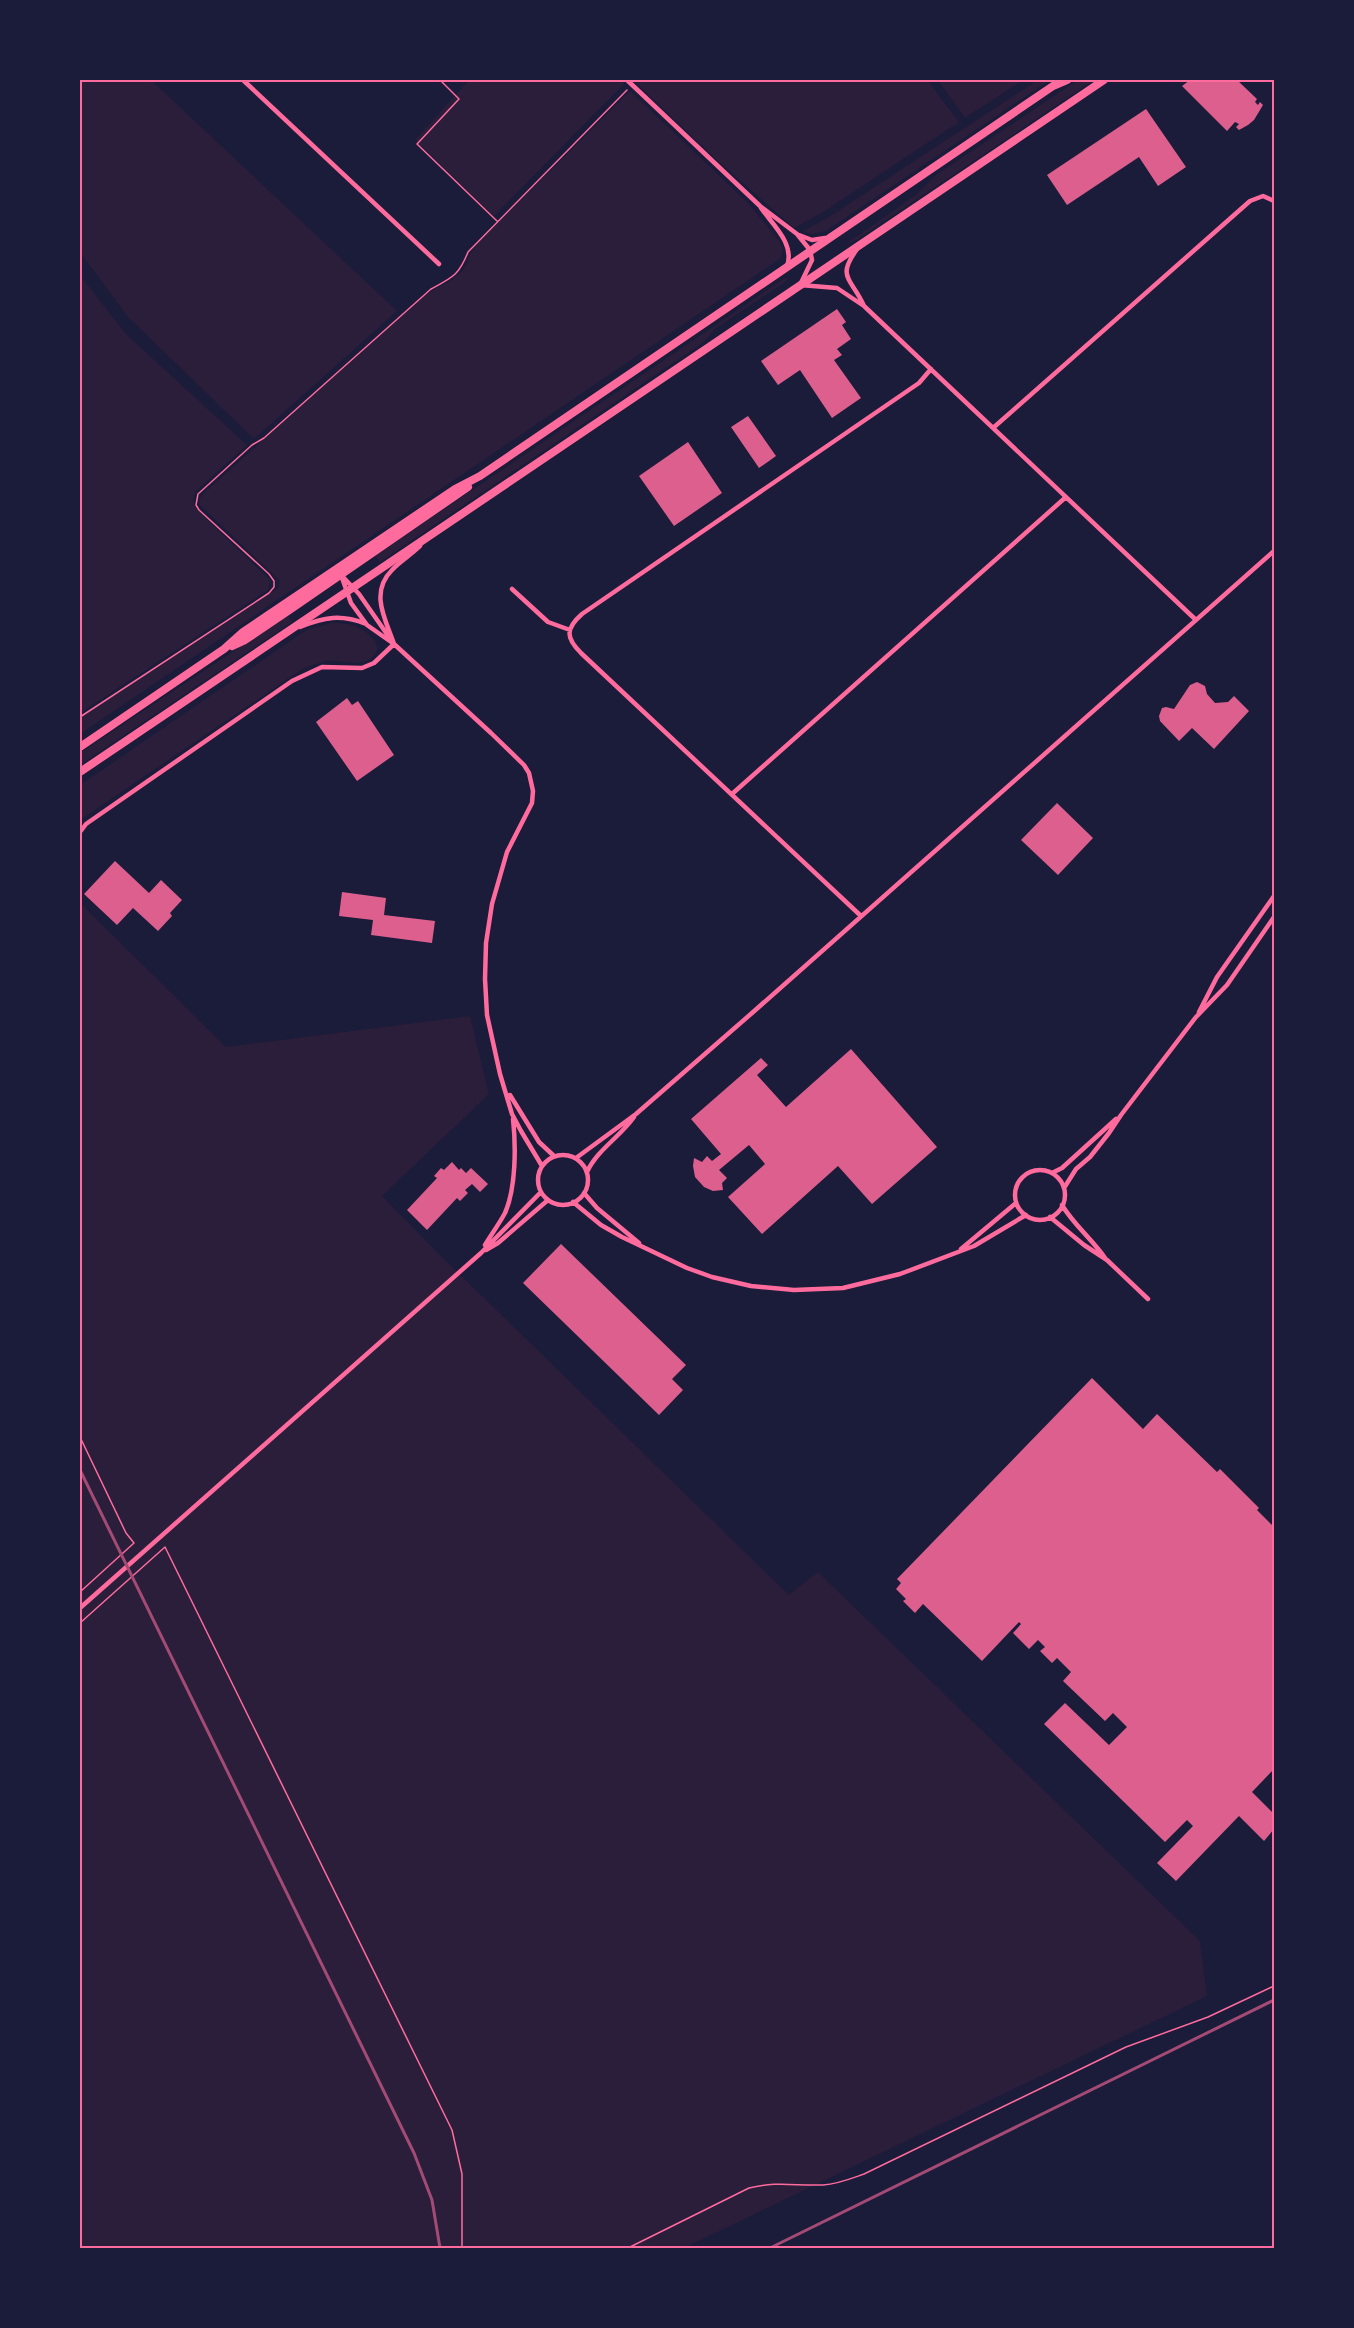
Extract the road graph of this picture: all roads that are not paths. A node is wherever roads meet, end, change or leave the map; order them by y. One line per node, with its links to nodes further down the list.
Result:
1 (243, 80): 11 (street)
2 (627, 80): 6 (street)
3 (1067, 80): 8 (highway)
4 (1104, 80): 9 (highway)
5 (1275, 201): 16 (street)
6 (760, 206): 7 (street); 12 (street)
7 (797, 234): 8 (street); 10 (street)
8 (831, 236): 10 (highway)
9 (863, 242): 13 (highway); 14 (street)
10 (810, 250): 12 (highway); 13 (street)
11 (439, 264)
12 (787, 266): 17 (highway)
13 (800, 285): 14 (street); 19 (highway)
14 (864, 306): 15 (street)
15 (931, 369): 16 (street); 26 (street)
16 (993, 428): 18 (street)
17 (480, 476): 21 (highway); 29 (highway)
18 (1066, 497): 24 (street); 32 (street)
19 (430, 535): 22 (highway); 28 (street)
20 (1275, 551): 24 (street)
21 (341, 575): 22 (street); 29 (highway)
22 (350, 589): 25 (street); 27 (highway); 28 (street)
23 (512, 589): 26 (street)
24 (1196, 620): 37 (street)
25 (368, 625): 27 (street); 28 (street)
26 (570, 630): 32 (street)
27 (283, 634): 31 (highway)
28 (394, 644): 34 (street); 42 (street)
29 (224, 649): 30 (highway)
30 (80, 747)
31 (80, 772)
32 (732, 794): 37 (street)
33 (80, 824): 34 (street)
34 (86, 824): 35 (street)
35 (80, 832)
36 (1275, 896): 39 (street)
37 (861, 916): 44 (street)
38 (1275, 917): 40 (street)
39 (1251, 930): 40 (street); 41 (street)
40 (1261, 937): 41 (street)
41 (1197, 1017): 45 (street)
42 (508, 1093): 43 (street); 46 (street)
43 (513, 1113): 48 (street); 62 (street)
44 (636, 1114): 47 (street); 49 (street)
45 (1121, 1115): 50 (street); 51 (street)
46 (554, 1156): 47 (street); 48 (street)
47 (576, 1158): 49 (street)
48 (542, 1166): 52 (street)
49 (587, 1172): 53 (street)
50 (1052, 1173): 51 (street); 56 (street)
51 (1064, 1188): 57 (street)
52 (541, 1192): 54 (street); 62 (street)
53 (584, 1193): 55 (street); 60 (street)
54 (548, 1200): 55 (street); 62 (street)
55 (573, 1202): 60 (street)
56 (1016, 1203): 58 (street); 61 (street)
57 (1062, 1205): 59 (street); 63 (street)
58 (1026, 1215): 59 (street); 61 (street)
59 (1050, 1217): 63 (street)
60 (643, 1246): 61 (street)
61 (960, 1250)
62 (481, 1253): 65 (street)
63 (1107, 1260): 64 (street)
64 (1148, 1299)
65 (80, 1608)

